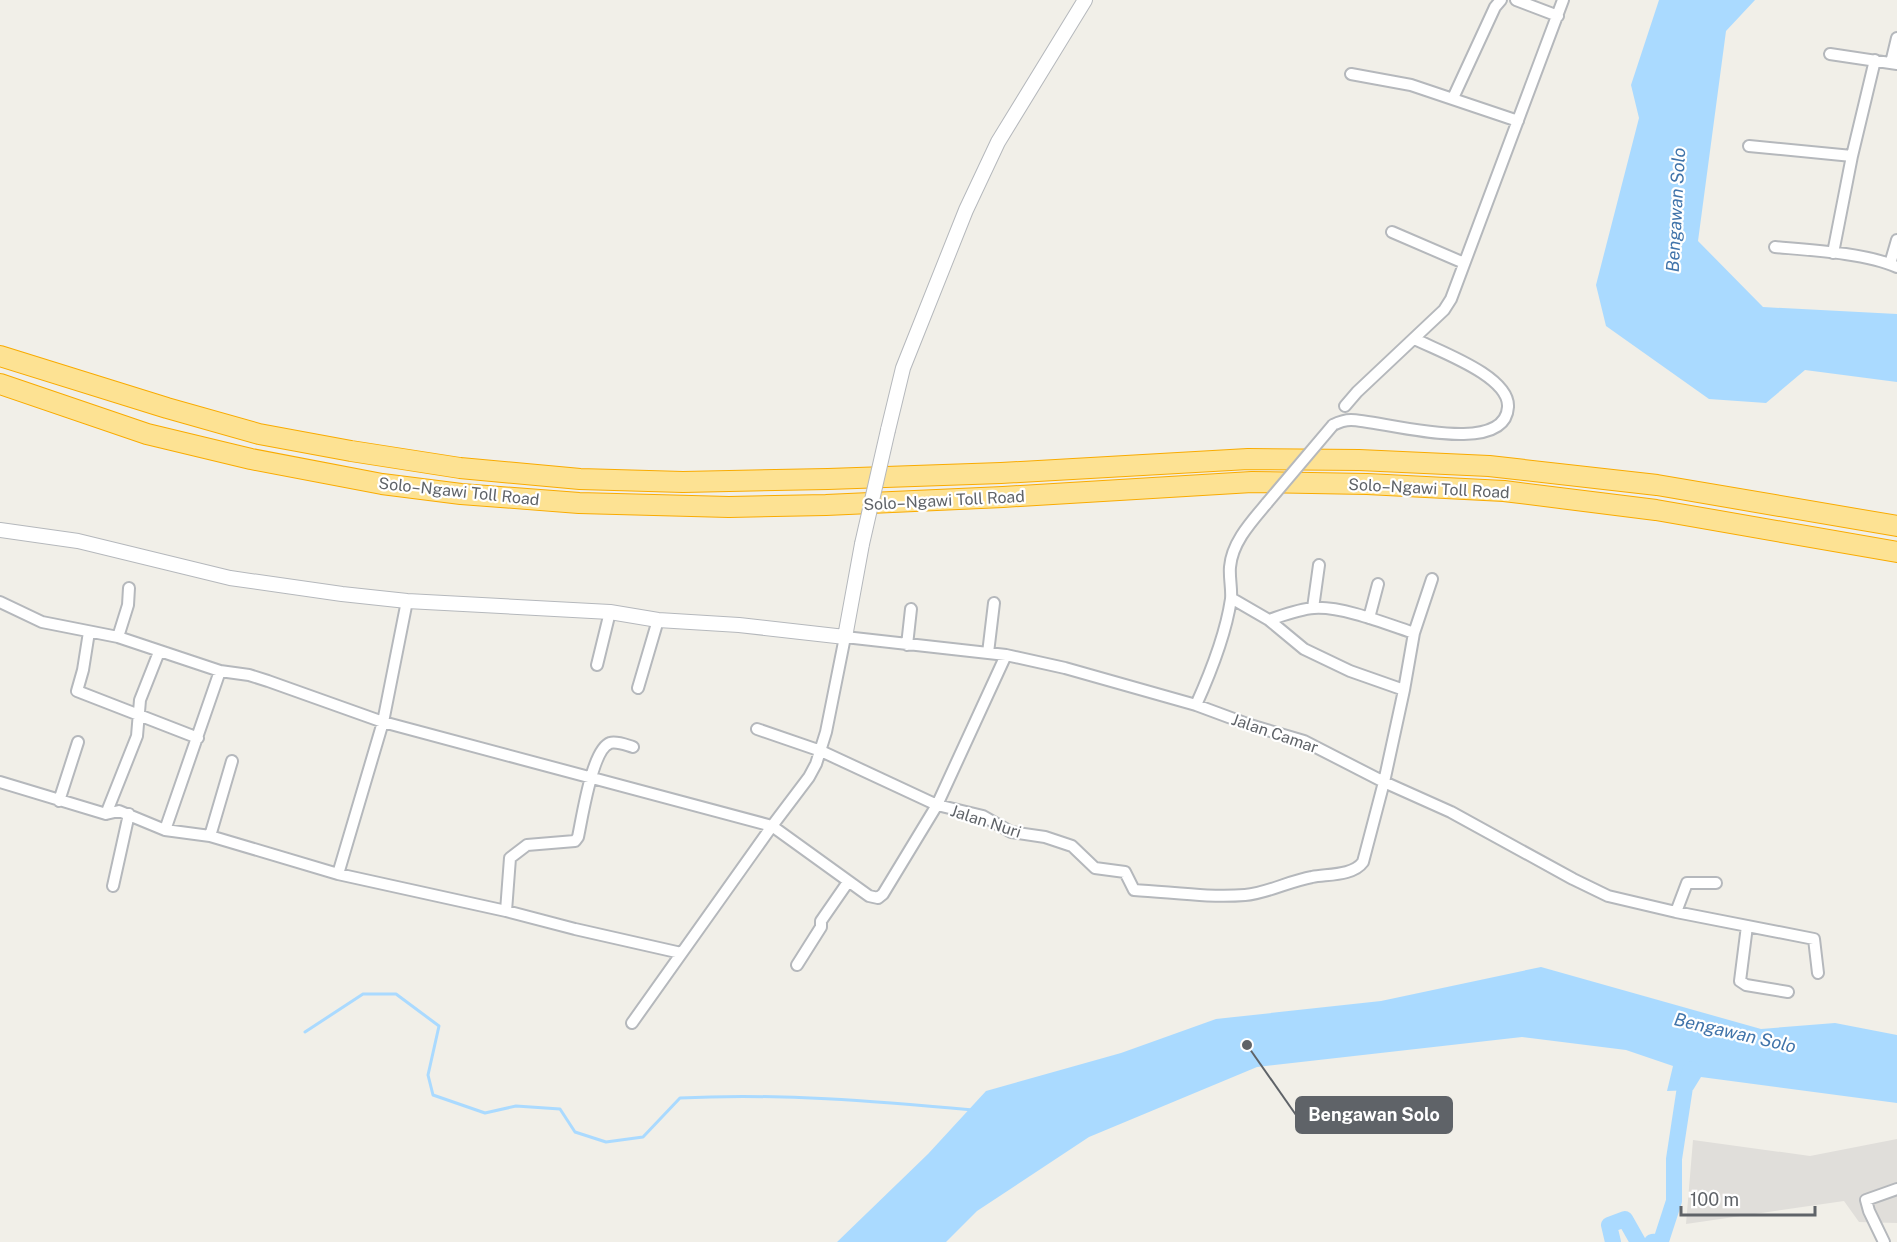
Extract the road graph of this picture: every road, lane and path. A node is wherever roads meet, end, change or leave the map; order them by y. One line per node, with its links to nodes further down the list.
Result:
1 (1085, 0): 45 (street, bridge)
2 (1501, 0): 11 (street)
3 (1516, 0): 5 (street)
4 (1563, 0): 5 (street)
5 (1558, 16): 12 (street)
6 (1897, 38): 9 (street)
7 (1830, 54): 8 (street)
8 (1875, 60): 9 (street); 14 (street)
9 (1894, 64)
10 (1351, 74): 11 (street)
11 (1454, 98): 12 (street)
12 (1518, 121): 19 (street)
13 (1749, 146): 14 (street)
14 (1852, 156): 18 (street)
15 (1392, 231): 19 (street)
16 (1897, 240): 20 (street)
17 (1775, 247): 18 (street)
18 (1833, 253): 20 (street)
19 (1464, 263): 21 (street)
20 (1893, 265)
21 (1415, 339): 24 (street); 32 (street, bridge)
22 (0, 356): 25 (highway, Solo–Ngawi Toll Road)
23 (0, 384): 27 (highway, Solo–Ngawi Toll Road)
24 (1345, 406)
25 (1897, 526)
26 (0, 530): 33 (street)
27 (1897, 552)
28 (1319, 565): 36 (street)
29 (1432, 579): 43 (street)
30 (1378, 584): 39 (street)
31 (129, 588): 44 (street)
32 (1231, 598): 41 (street); 54 (street)
33 (408, 601): 38 (street); 56 (street)
34 (0, 602): 42 (street)
35 (994, 603): 48 (street)
36 (1313, 608): 39 (street); 41 (street)
37 (911, 609): 46 (street)
38 (610, 612): 40 (street); 50 (street)
39 (1369, 618): 43 (street)
40 (658, 620): 45 (street); 52 (street)
41 (1269, 620): 53 (street)
42 (90, 632): 44 (street); 55 (street)
43 (1414, 633): 53 (street)
44 (118, 637): 47 (street)
45 (845, 638): 46 (street, Jalan Camar); 61 (street)
46 (907, 645): 48 (street, Jalan Camar)
47 (159, 652): 51 (street); 55 (street)
48 (988, 653): 49 (street, Jalan Camar)
49 (1006, 655): 54 (street, Jalan Camar); 67 (street)
50 (597, 665)
51 (220, 671): 56 (street); 58 (street)
52 (638, 688)
53 (1404, 690): 65 (street)
54 (1196, 705): 65 (street, Jalan Camar)
55 (138, 716): 58 (street); 68 (street)
56 (383, 722): 63 (street); 73 (street)
57 (756, 729): 61 (street, Jalan Nuri)
58 (198, 738): 71 (street)
59 (78, 742): 66 (street)
60 (633, 747): 63 (street)
61 (821, 751): 67 (street, Jalan Nuri); 70 (street)
62 (232, 761): 72 (street)
63 (591, 778): 70 (street); 77 (street)
64 (0, 782): 66 (street)
65 (1384, 782): 67 (street, Jalan Nuri); 78 (street, Jalan Camar)
66 (59, 801): 68 (street)
67 (937, 805): 74 (street)
68 (106, 814): 69 (street)
69 (129, 814): 71 (street); 76 (street)
70 (772, 826): 74 (street); 80 (street)
71 (165, 830): 72 (street)
72 (210, 836): 73 (street)
73 (338, 874): 77 (street)
74 (848, 882): 81 (street)
75 (1716, 883): 78 (street)
76 (113, 886)
77 (506, 911): 80 (street)
78 (1676, 912): 79 (street, Jalan Camar)
79 (1747, 926): 82 (street, Jalan Camar); 83 (street)
80 (681, 953): 84 (street)
81 (797, 965)
82 (1818, 973)
83 (1788, 992)
84 (633, 1023)
85 (1897, 1189): 86 (street)
86 (1884, 1242)

